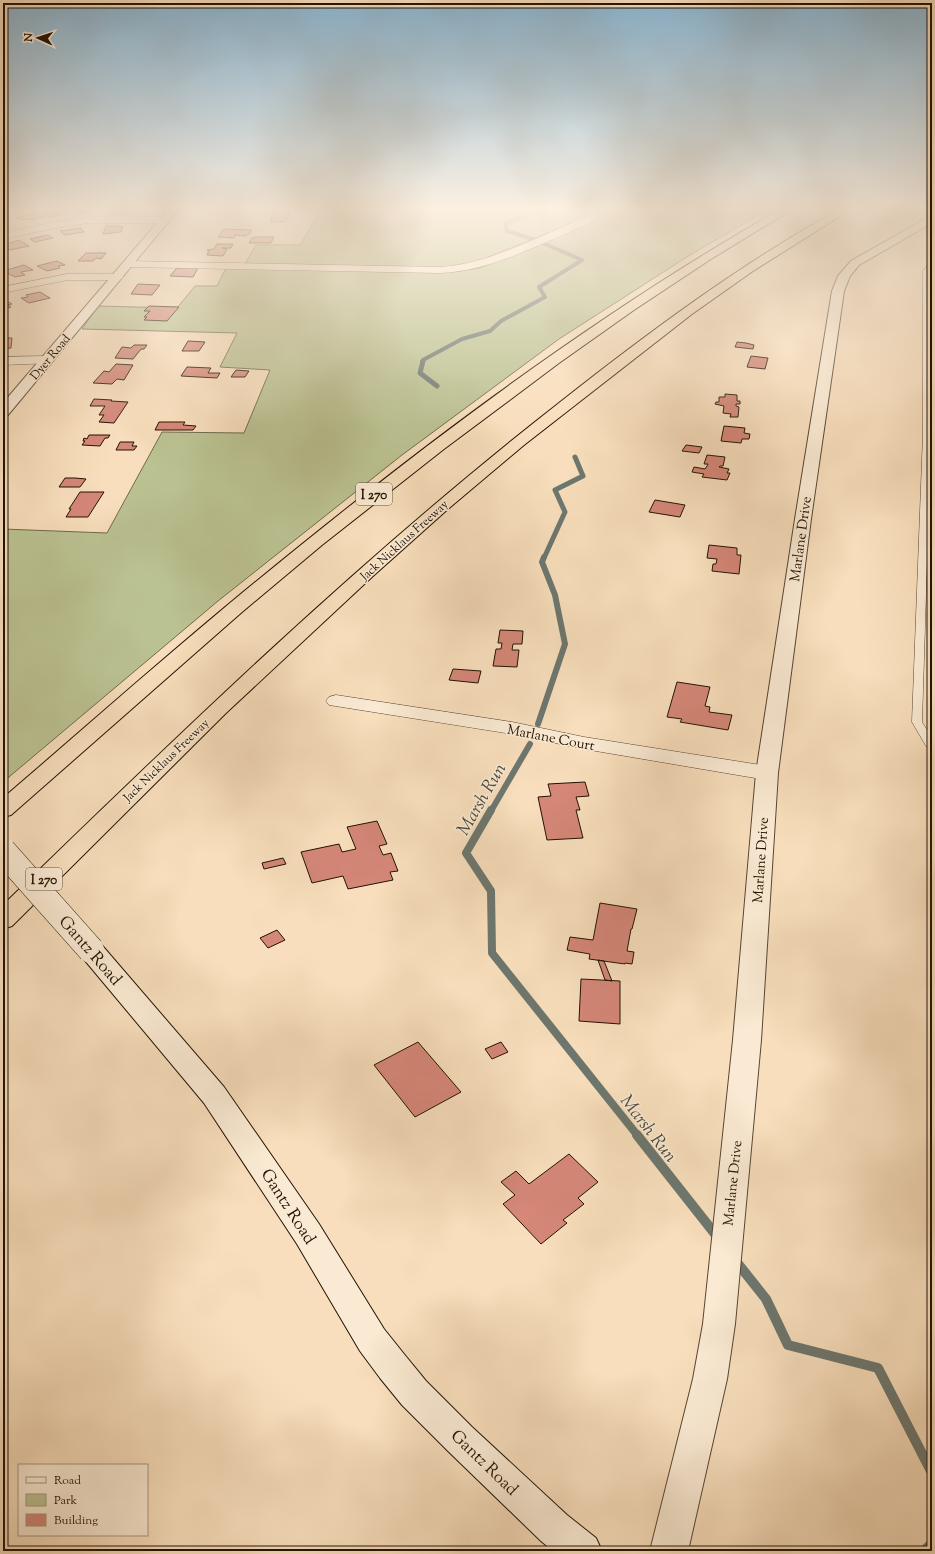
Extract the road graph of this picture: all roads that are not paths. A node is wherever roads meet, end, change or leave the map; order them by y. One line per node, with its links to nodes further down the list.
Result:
1 (36, 283): 7 (street)
2 (112, 283): 8 (street, Dyer Road)
3 (667, 283): 15 (highway, I 270)
4 (730, 283): 17 (highway, Jack Nicklaus Freeway / I 270)
5 (840, 283): 14 (street, Marlane Drive)
6 (926, 283): 11 (lane)
7 (3, 290)
8 (47, 360): 9 (street); 10 (street, Dyer Road)
9 (3, 361)
10 (3, 412)
11 (929, 416): 13 (lane)
12 (336, 701): 14 (street, Marlane Court)
13 (932, 745)
14 (767, 774): 19 (street, Marlane Drive)
15 (3, 810)
16 (3, 851): 18 (street, Gantz Road, bridge)
17 (3, 920)
18 (583, 1551)
19 (670, 1551)

